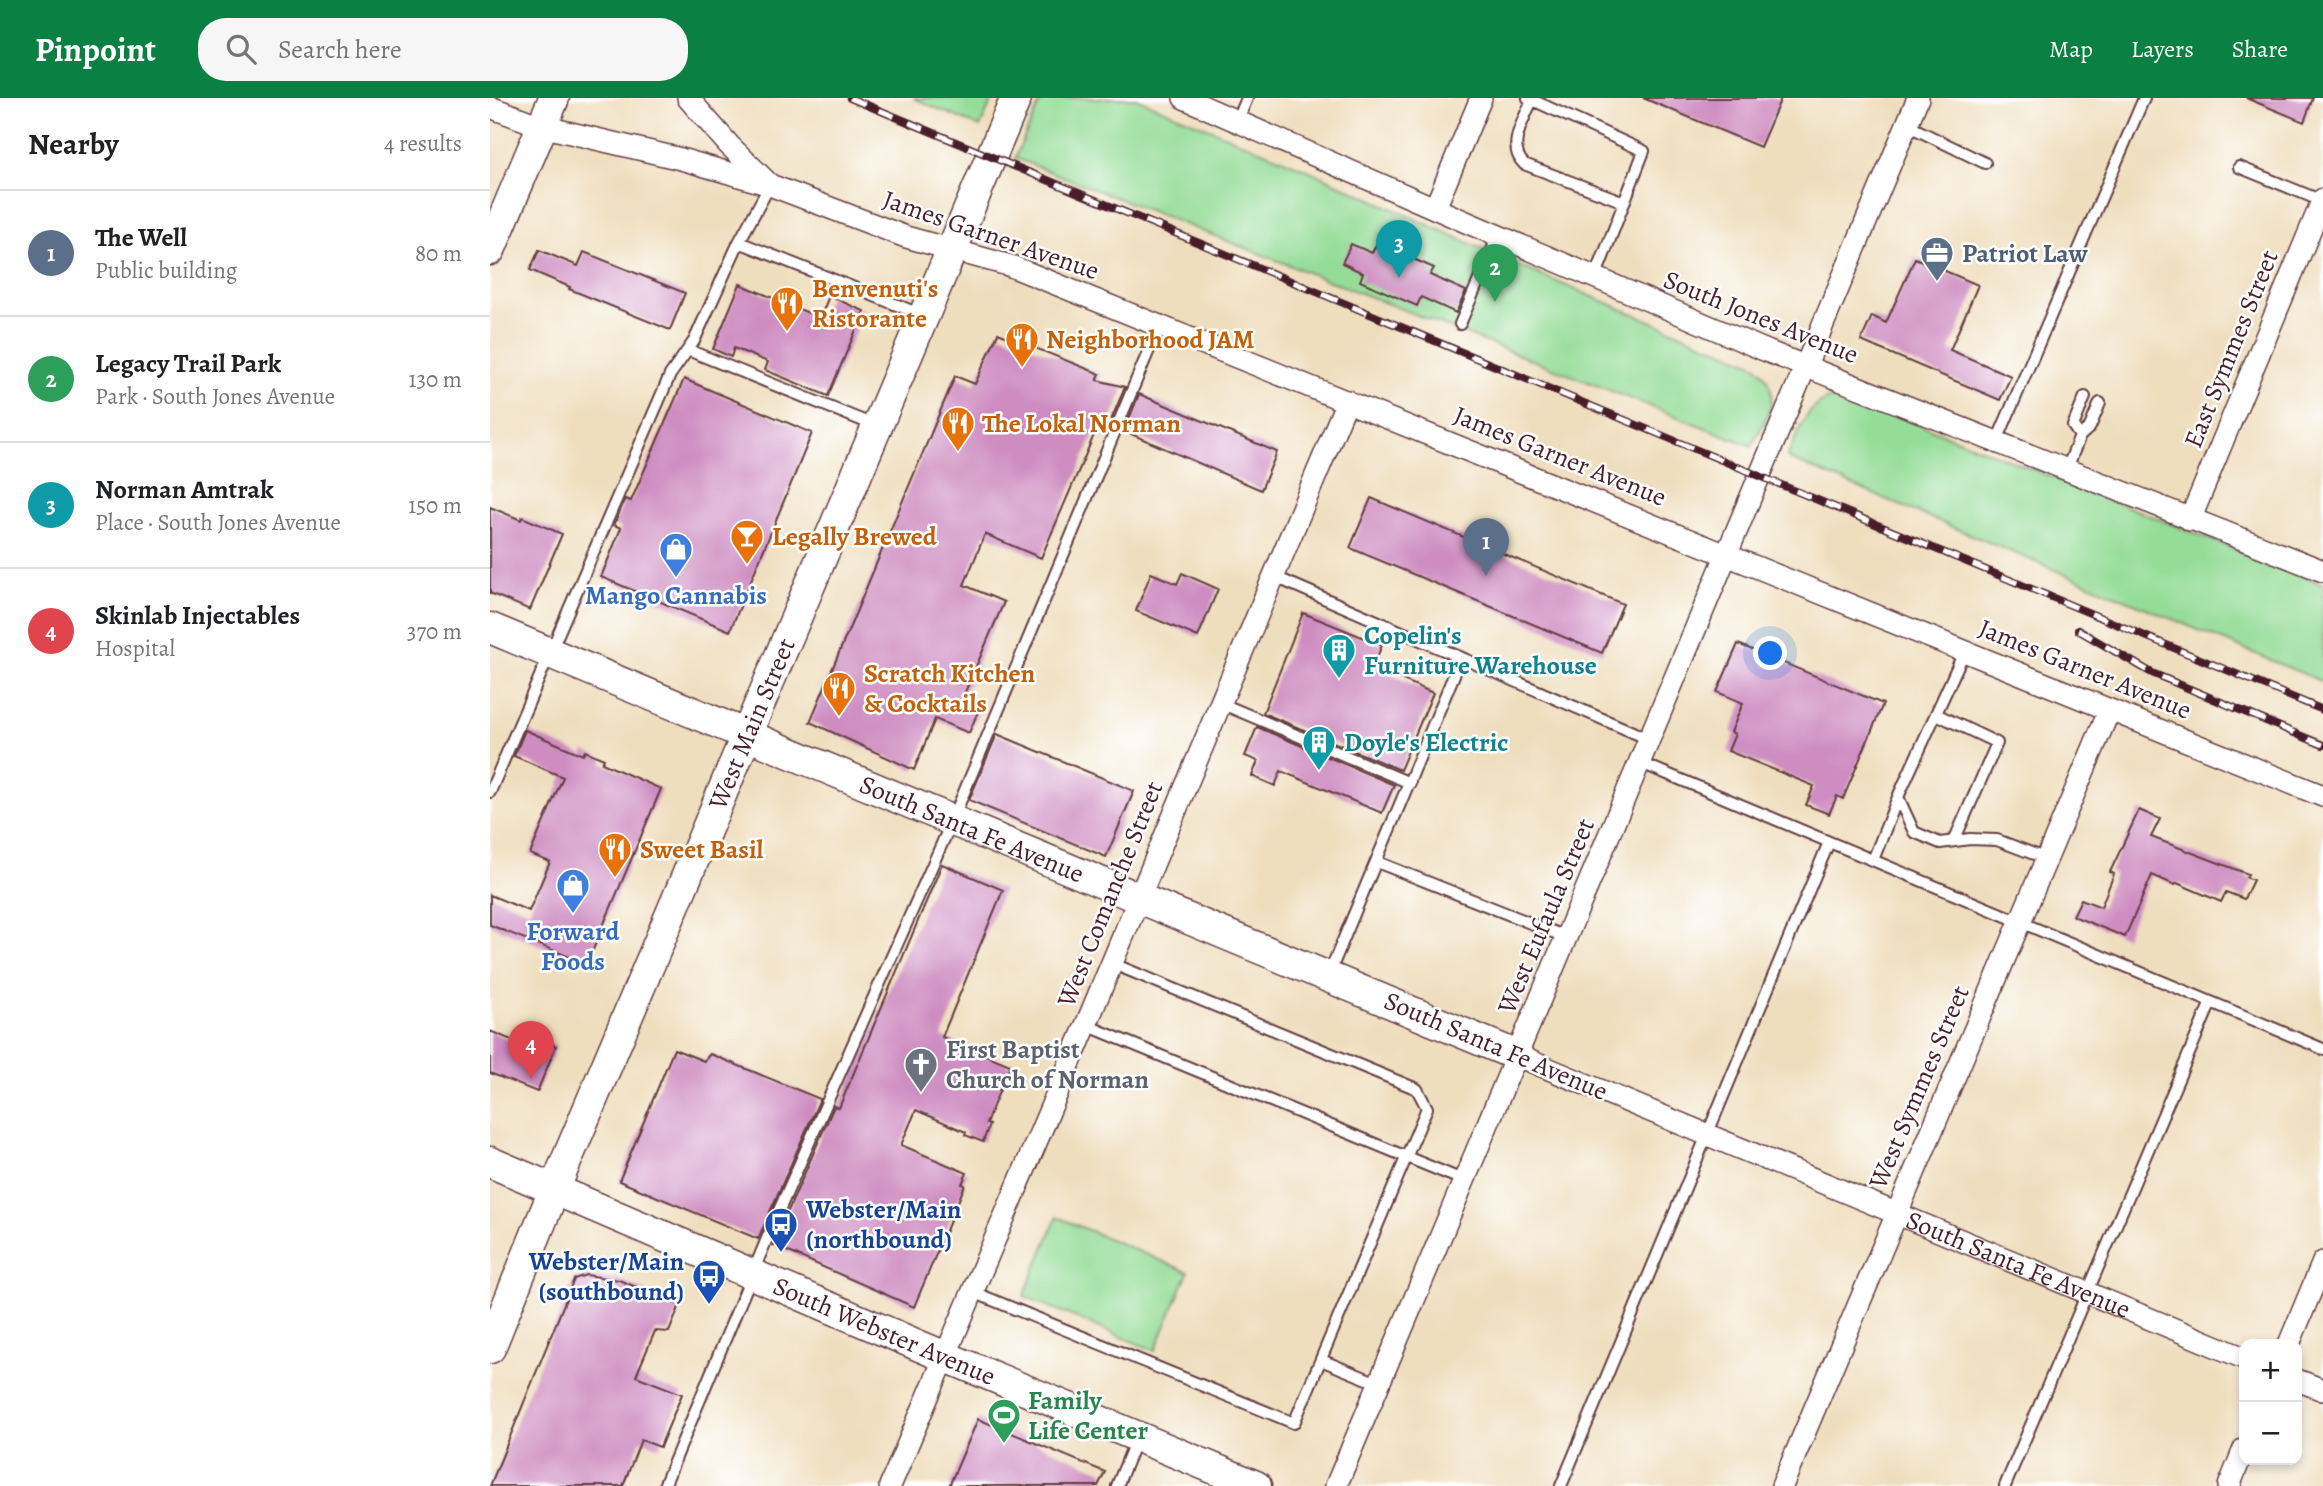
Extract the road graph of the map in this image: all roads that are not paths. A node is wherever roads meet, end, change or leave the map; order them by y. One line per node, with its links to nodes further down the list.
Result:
1 (554, 98): 13 (street)
2 (688, 98): 16 (street, James Garner Avenue)
3 (1016, 98): 23 (street, West Main Street)
4 (1184, 98): 11 (street, South Jones Avenue)
5 (1247, 98): 11 (lane)
6 (1481, 98): 19 (street)
7 (1918, 98): 12 (street, West Eufaula Street)
8 (2144, 98): 36 (lane)
9 (1530, 99): 18 (lane); 18 (lane)
10 (490, 107): 13 (street, James Garner Avenue)
11 (1238, 120): 19 (street, South Jones Avenue)
12 (1907, 125): 14 (lane); 30 (street, West Eufaula Street)
13 (541, 126): 16 (street, James Garner Avenue); 24 (street)
14 (1985, 163)
15 (2239, 167): 17 (lane)
16 (770, 185): 22 (lane); 23 (street, James Garner Avenue)
17 (2322, 200): 20 (street, East Symmes Street)
18 (1624, 202): 25 (lane)
19 (1435, 208): 21 (street, South Jones Avenue)
20 (2317, 229): 38 (street, East Symmes Street)
21 (1498, 236): 25 (street, South Jones Avenue); 27 (lane)
22 (739, 242): 26 (lane); 29 (lane)
23 (950, 249): 26 (street, West Main Street); 28 (street, James Garner Avenue)
24 (490, 250)
25 (1595, 278): 30 (street, South Jones Avenue)
26 (922, 316): 34 (street, West Main Street)
27 (1460, 324)
28 (1159, 326): 32 (street, James Garner Avenue); 56 (lane)
29 (688, 350): 34 (lane); 44 (lane)
30 (1807, 367): 36 (street, South Jones Avenue); 39 (street, West Eufaula Street)
31 (2085, 397): 35 (lane)
32 (1347, 401): 39 (street, James Garner Avenue); 41 (street, West Comanche Street)
33 (2100, 403): 35 (lane)
34 (876, 426): 49 (street, West Main Street)
35 (2080, 436): 37 (lane)
36 (1996, 443): 37 (street, South Jones Avenue)
37 (2066, 471): 38 (street, South Jones Avenue)
38 (2190, 520): 40 (street, South Jones Avenue)
39 (1728, 555): 43 (street, James Garner Avenue); 50 (street, West Eufaula Street)
40 (2323, 571)
41 (1273, 576): 45 (lane); 46 (street, West Comanche Street)
42 (490, 628): 44 (street, South Santa Fe Avenue)
43 (1965, 650): 47 (street, James Garner Avenue); 48 (lane)
44 (551, 653): 49 (street, South Santa Fe Avenue); 53 (lane)
45 (1461, 658): 50 (lane); 52 (lane)
46 (1220, 703): 52 (lane); 62 (street, West Comanche Street)
47 (2109, 711): 54 (street, James Garner Avenue); 59 (street, West Symmes Street)
48 (1936, 714): 55 (lane); 57 (lane)
49 (747, 734): 56 (street, South Santa Fe Avenue); 75 (street, West Main Street)
50 (1651, 740): 51 (street, West Eufaula Street)
51 (1641, 763): 58 (lane); 64 (street, West Eufaula Street)
52 (1410, 783): 61 (lane)
53 (490, 792)
54 (2323, 796)
55 (1898, 797): 57 (lane); 60 (lane)
56 (952, 821): 62 (street, South Santa Fe Avenue); 78 (lane)
57 (1954, 841): 59 (lane)
58 (1829, 842): 60 (lane); 71 (lane)
59 (2046, 859): 63 (street, West Symmes Street)
60 (1873, 860): 63 (lane)
61 (1377, 862): 64 (lane); 66 (lane)
62 (1138, 898): 65 (street, West Comanche Street); 66 (street, South Santa Fe Avenue)
63 (2019, 922): 67 (lane); 76 (street, West Symmes Street)
64 (1567, 938): 70 (street, West Eufaula Street)
65 (1111, 963): 68 (street, West Comanche Street); 72 (lane)
66 (1328, 976): 70 (street, South Santa Fe Avenue)
67 (2211, 1002): 69 (lane); 80 (lane)
68 (1086, 1025): 72 (lane); 79 (street, West Comanche Street)
69 (2323, 1049)
70 (1518, 1056): 71 (street, South Santa Fe Avenue); 74 (street, West Eufaula Street)
71 (1707, 1135): 76 (street, South Santa Fe Avenue); 96 (lane)
72 (1407, 1157): 74 (lane); 85 (lane)
73 (490, 1162): 75 (street, South Webster Avenue)
74 (1465, 1181): 87 (street, West Eufaula Street)
75 (554, 1190): 78 (street, South Webster Avenue); 82 (street, West Main Street)
76 (1896, 1215): 80 (street, South Santa Fe Avenue); 97 (street, West Symmes Street)
77 (2323, 1262): 81 (street)
78 (752, 1275): 84 (street, South Webster Avenue); 91 (lane)
79 (973, 1292): 84 (street, West Comanche Street); 85 (lane)
80 (2087, 1293): 83 (street, South Santa Fe Avenue); 98 (lane)
81 (2291, 1339)
82 (490, 1348)
83 (2239, 1356)
84 (945, 1357): 89 (street, South Webster Avenue); 92 (street, West Comanche Street)
85 (1321, 1360): 87 (lane)
86 (2302, 1382): 88 (street)
87 (1380, 1384): 95 (street, West Eufaula Street)
88 (2323, 1390)
89 (1137, 1437): 93 (lane); 94 (street, South Webster Avenue)
90 (2239, 1461): 99 (street)
91 (664, 1486)
92 (890, 1486)
93 (1116, 1486)
94 (1256, 1486)
95 (1336, 1486)
96 (1561, 1486)
97 (1782, 1486)
98 (2005, 1486)
99 (2229, 1486)

